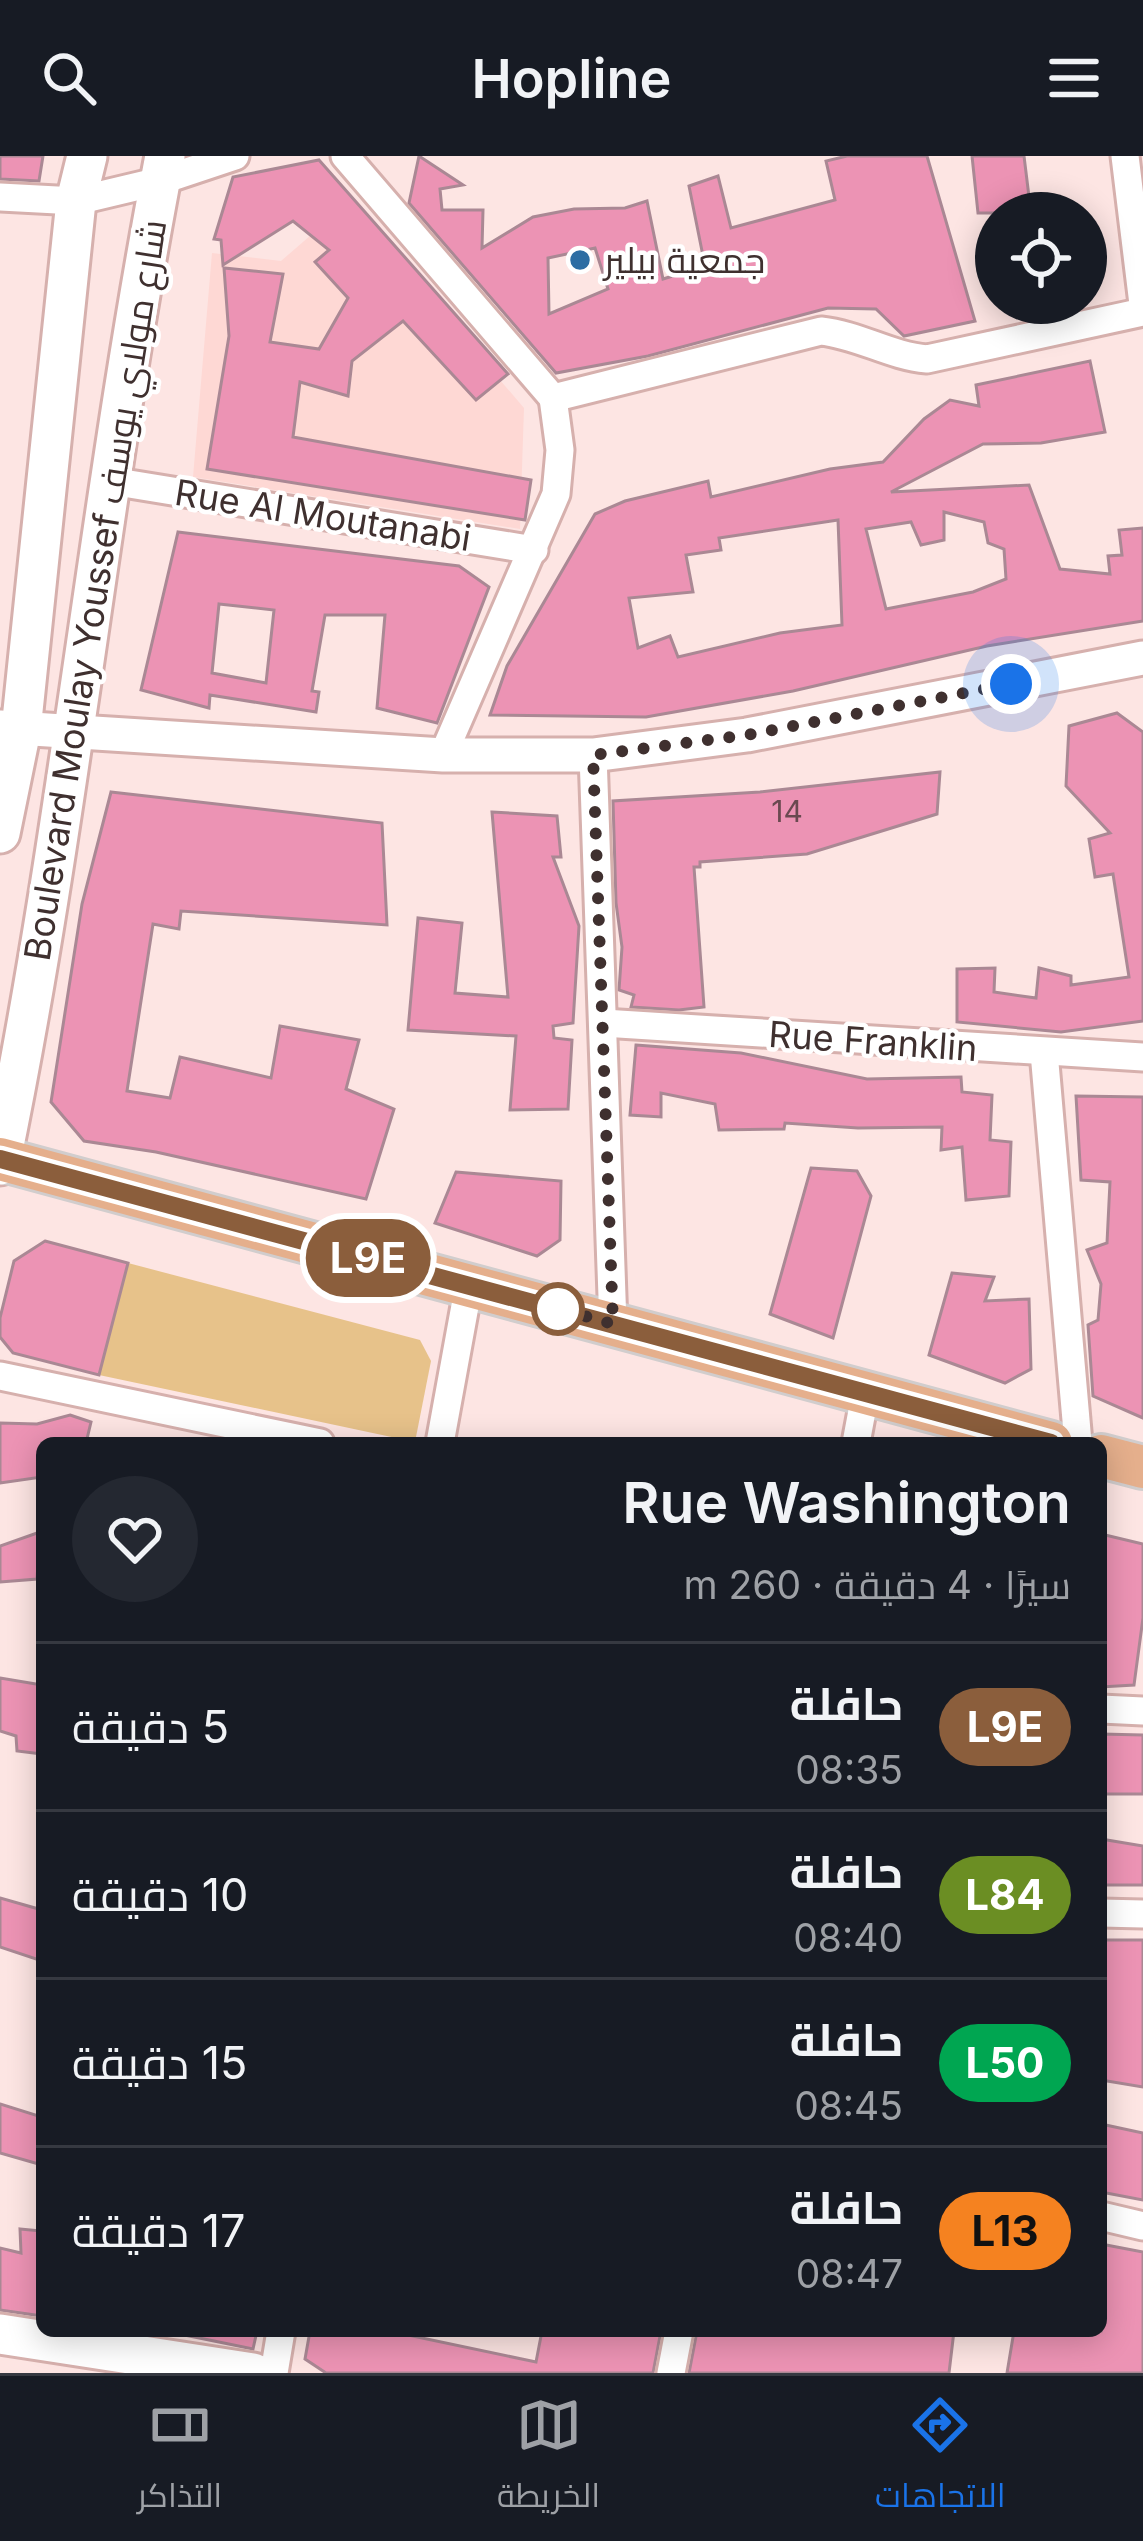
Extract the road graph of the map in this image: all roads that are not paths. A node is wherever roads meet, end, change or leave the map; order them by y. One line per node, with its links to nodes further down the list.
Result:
1 (87, 156): 7 (main road, Boulevard Moulay Youssef شارع مولاي يوسف)
2 (235, 156): 5 (street)
3 (345, 156): 9 (street)
4 (1125, 156): 8 (street)
5 (162, 168): 7 (street); 10 (main road, Boulevard Moulay Youssef شارع مولاي يوسف)
6 (0, 197): 7 (street)
7 (76, 201): 13 (main road, Boulevard Moulay Youssef شارع مولاي يوسف)
8 (1143, 308): 9 (street)
9 (553, 398): 11 (street)
10 (111, 481): 11 (street, Rue Al Moutanabi); 14 (main road, Boulevard Moulay Youssef شارع مولاي يوسف)
11 (535, 550): 15 (street)
12 (1143, 658): 16 (street)
13 (10, 728): 14 (street); 17 (main road, Boulevard Moulay Youssef شارع مولاي يوسف)
14 (75, 735): 15 (street); 21 (main road, Boulevard Moulay Youssef شارع مولاي يوسف)
15 (443, 755): 16 (street)
16 (593, 755): 18 (street)
17 (0, 833)
18 (602, 1023): 19 (street, Rue Franklin); 23 (street)
19 (1044, 1052): 20 (street, Rue Franklin); 30 (street)
20 (1143, 1057)
21 (0, 1162): 22 (main road)
22 (469, 1284): 23 (main road); 27 (street)
23 (613, 1324): 25 (main road)
24 (0, 1376): 26 (street)
25 (865, 1395): 28 (street); 29 (main road)
26 (291, 1437)
27 (441, 1437)
28 (857, 1437)
29 (1028, 1437)
30 (1077, 1437)
31 (1107, 1458): 32 (main road)
32 (1143, 1467)
33 (1107, 1709): 34 (street)
34 (1143, 1711)
35 (1107, 1913): 36 (street)
36 (1143, 1914)
37 (1107, 2217): 38 (street)
38 (1143, 2226)
39 (0, 2334): 42 (main road)
40 (280, 2337): 43 (street)
41 (678, 2337): 44 (street)
42 (238, 2372)
43 (274, 2373)
44 (670, 2373)

